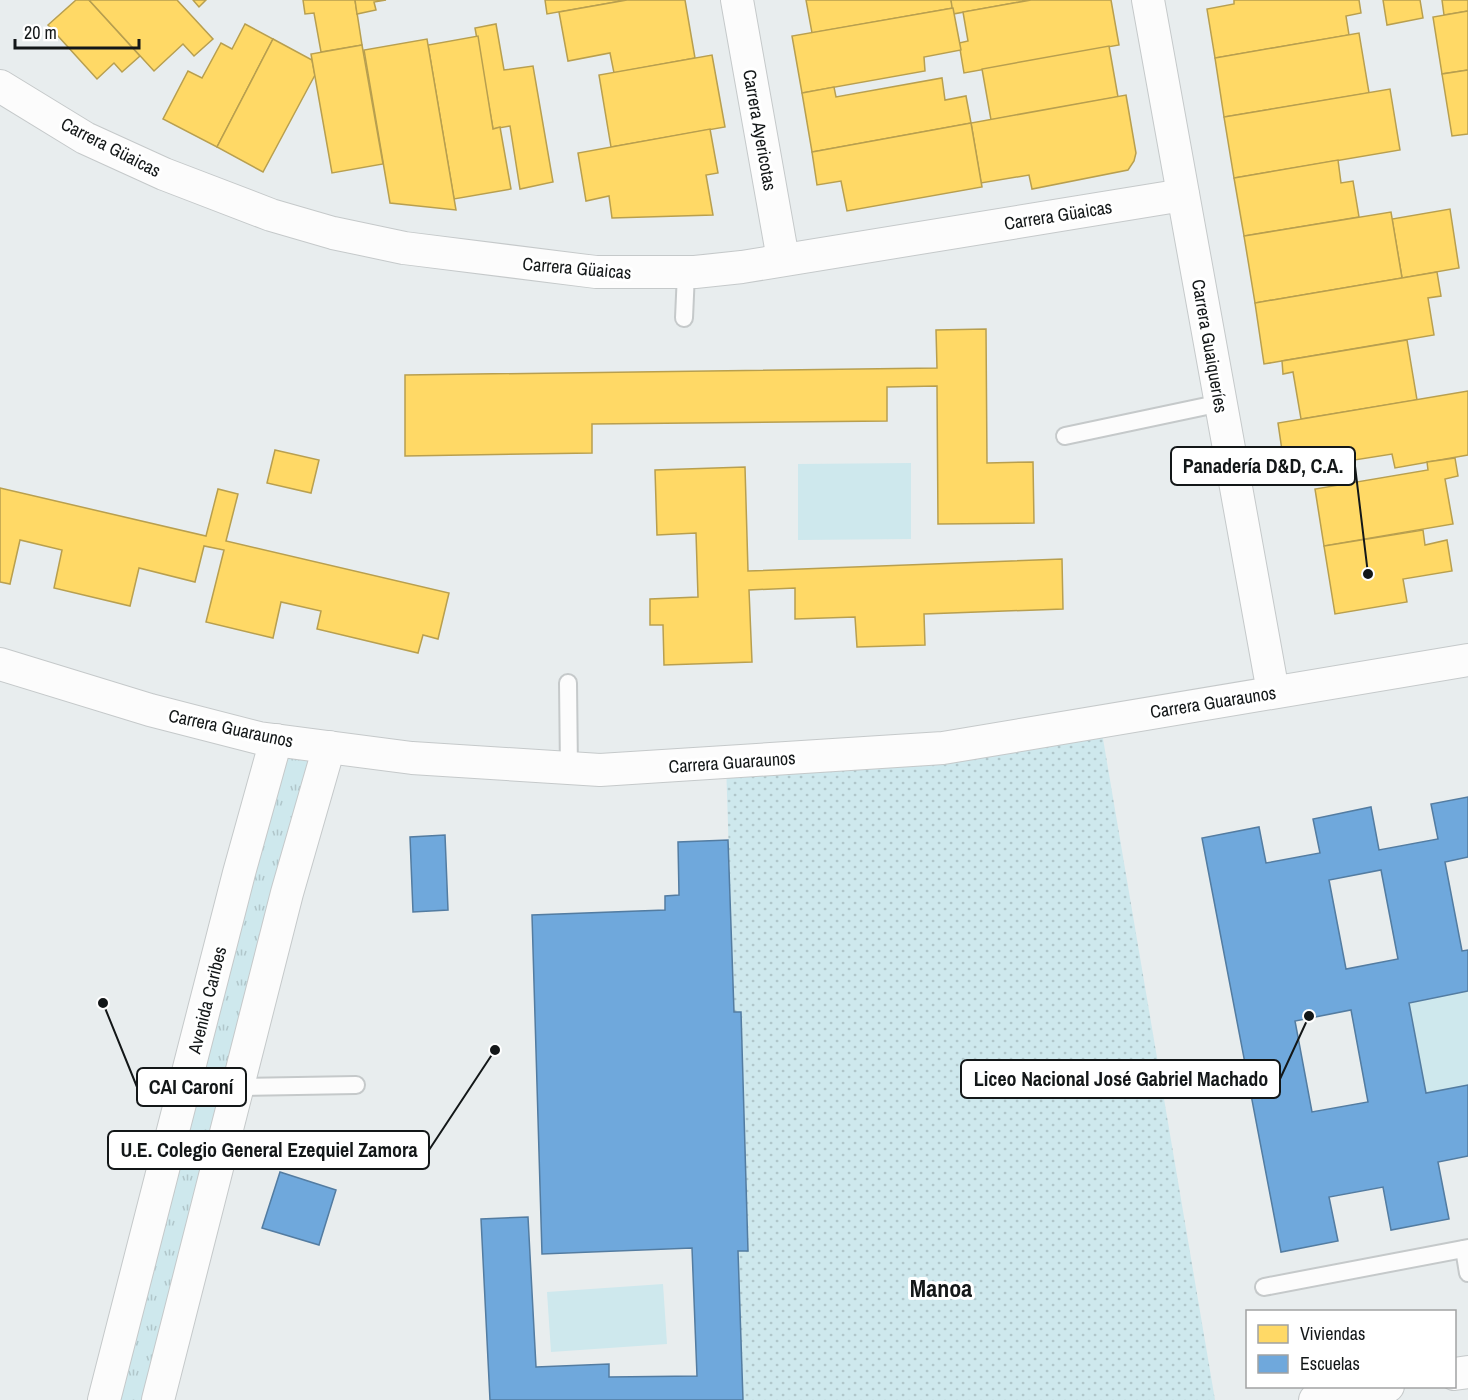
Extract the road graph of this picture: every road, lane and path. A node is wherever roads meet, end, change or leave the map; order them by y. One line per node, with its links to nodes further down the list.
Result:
1 (737, 0): 5 (street, Carrera Ayericotas)
2 (1148, 0): 4 (street, Carrera Guaiqueríes)
3 (0, 86): 6 (street, Carrera Güaicas)
4 (1183, 195): 5 (street, Carrera Güaicas); 8 (street, Carrera Guaiqueríes)
5 (783, 259): 6 (street, Carrera Güaicas)
6 (686, 273): 7 (lane)
7 (684, 318)
8 (1221, 403): 9 (lane); 13 (street, Carrera Guaiqueríes)
9 (1065, 436)
10 (1468, 660): 13 (street, Carrera Guaraunos)
11 (0, 664): 14 (street, Carrera Guaraunos)
12 (568, 683): 16 (lane)
13 (1273, 692): 16 (street, Carrera Guaraunos)
14 (276, 740): 15 (street, Carrera Guaraunos); 23 (street, Avenida Caribes)
15 (329, 747): 16 (street, Carrera Guaraunos); 18 (street)
16 (569, 769)
17 (356, 1085): 18 (lane)
18 (238, 1087): 24 (street)
19 (1466, 1249): 20 (lane); 21 (lane)
20 (1468, 1273)
21 (1264, 1287)
22 (1371, 1393): 25 (street)
23 (104, 1400)
24 (158, 1400)
25 (1315, 1400)

